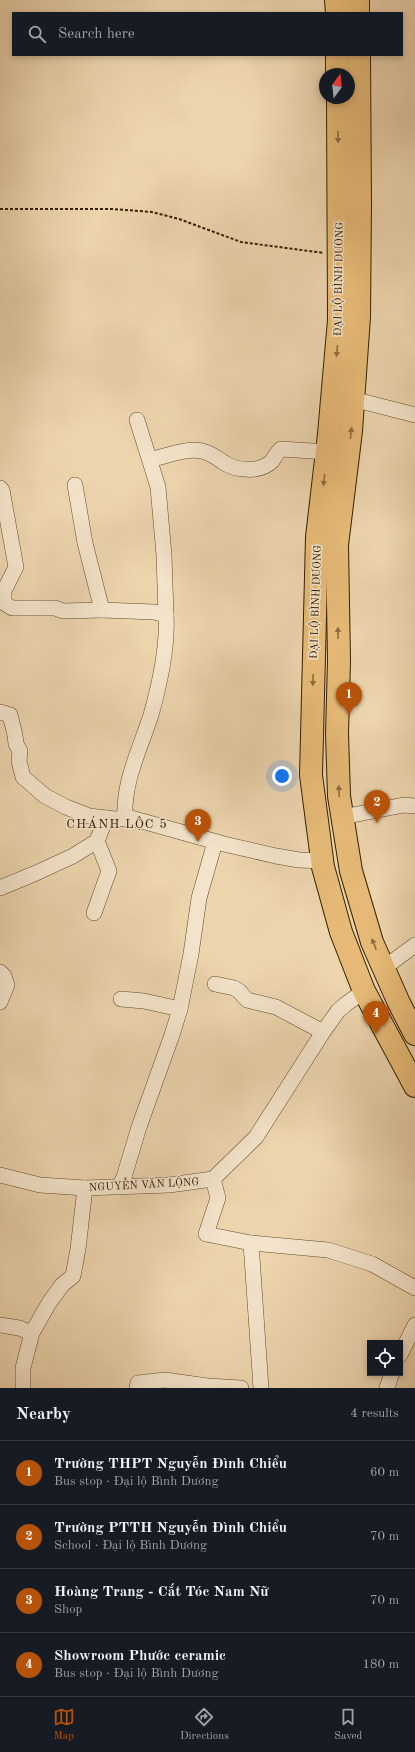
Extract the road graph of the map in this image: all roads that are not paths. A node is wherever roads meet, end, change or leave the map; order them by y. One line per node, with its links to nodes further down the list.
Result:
1 (336, 0): 3 (highway)
2 (358, 0): 4 (highway)
3 (336, 12)
4 (358, 12)
5 (337, 56): 7 (highway)
6 (358, 56): 9 (highway, ĐẠI LỘ BÌNH DƯƠNG)
7 (337, 68)
8 (338, 104): 12 (highway, ĐẠI LỘ BÌNH DƯƠNG, one-way to 12)
9 (353, 399): 10 (street); 20 (highway, ĐẠI LỘ BÌNH DƯƠNG, one-way to 9)
10 (415, 415)
11 (137, 420): 13 (street)
12 (327, 452): 13 (street); 25 (highway, ĐẠI LỘ BÌNH DƯƠNG, one-way to 25)
13 (150, 460): 17 (street)
14 (75, 485): 16 (street)
15 (0, 488): 16 (street)
16 (102, 610): 17 (street)
17 (166, 615): 22 (street)
18 (0, 712): 21 (street)
19 (415, 806): 20 (street)
20 (342, 817): 30 (highway, ĐẠI LỘ BÌNH DƯƠNG, one-way to 20)
21 (106, 818): 22 (street); 23 (street)
22 (125, 818): 24 (street)
23 (97, 841): 26 (street); 27 (street)
24 (215, 842): 25 (street); 35 (street)
25 (323, 861): 32 (highway, ĐẠI LỘ BÌNH DƯƠNG)
26 (0, 888)
27 (94, 912)
28 (415, 945): 30 (street)
29 (0, 972): 34 (street)
30 (386, 974): 32 (highway); 37 (highway, ĐẠI LỘ BÌNH DƯƠNG)
31 (215, 984): 36 (street)
32 (364, 991): 36 (street, NGUYỄN VĂN LỘNG); 38 (highway, ĐẠI LỘ BÌNH DƯƠNG)
33 (121, 999): 35 (street)
34 (0, 1002)
35 (180, 1009): 41 (street)
36 (323, 1032): 40 (street, NGUYỄN VĂN LỘNG)
37 (415, 1034)
38 (415, 1086)
39 (0, 1175): 42 (street, NGUYỄN VĂN LỘNG)
40 (213, 1180): 41 (street, NGUYỄN VĂN LỘNG); 43 (street)
41 (119, 1187): 42 (street, NGUYỄN VĂN LỘNG)
42 (85, 1188): 47 (street)
43 (251, 1243): 44 (street); 53 (street)
44 (415, 1288)
45 (0, 1325): 47 (street)
46 (415, 1325): 48 (street)
47 (32, 1333): 50 (street)
48 (403, 1349)
49 (391, 1376): 54 (street)
50 (23, 1388)
51 (137, 1388): 52 (street)
52 (241, 1388)
53 (261, 1388)
54 (387, 1388)

